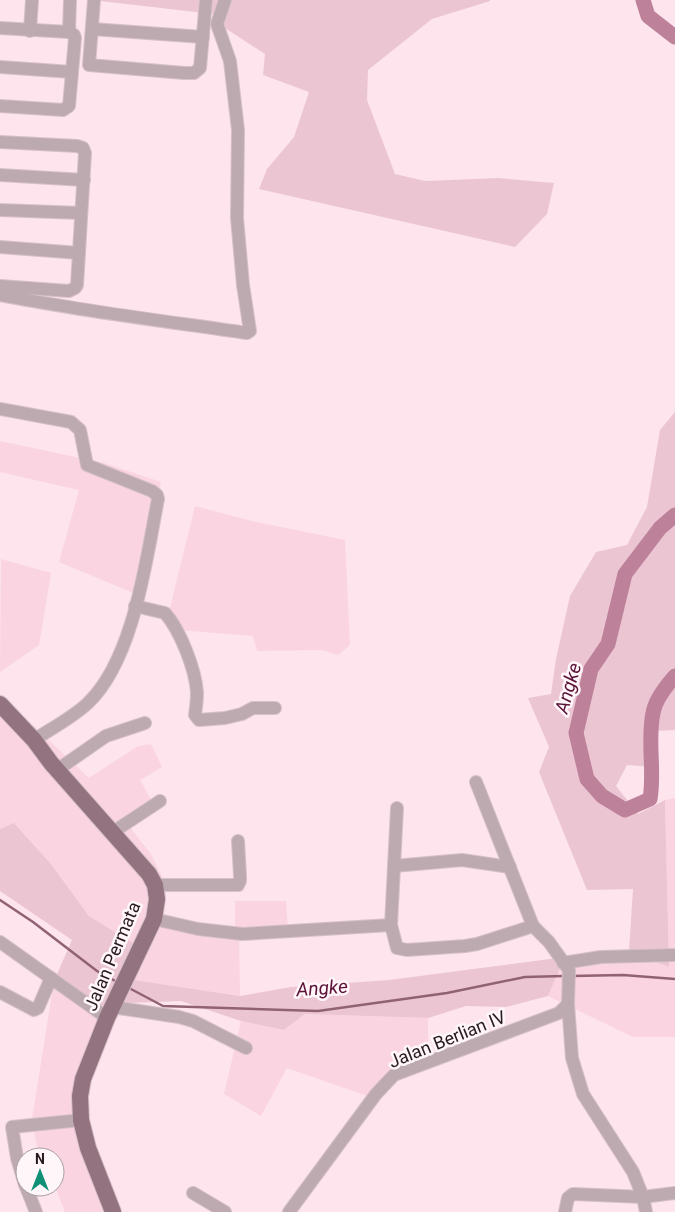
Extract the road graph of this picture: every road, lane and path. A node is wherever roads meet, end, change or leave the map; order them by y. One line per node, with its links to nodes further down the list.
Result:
1 (32, 0): 8 (street)
2 (70, 0): 9 (street)
3 (94, 0): 7 (street)
4 (206, 0): 10 (street)
5 (225, 0): 22 (street)
6 (0, 28): 8 (street)
7 (92, 30): 10 (street); 10 (street)
8 (30, 31): 9 (street)
9 (68, 32): 12 (street)
10 (203, 37)
11 (0, 67): 12 (street)
12 (72, 72): 13 (street)
13 (0, 106)
14 (0, 142): 16 (street)
15 (0, 174): 16 (street)
16 (84, 180): 18 (street)
17 (0, 210): 18 (street)
18 (81, 213): 20 (street)
19 (0, 246): 20 (street)
20 (79, 253): 21 (street)
21 (0, 286)
22 (0, 295)
23 (0, 409): 24 (street)
24 (135, 606): 26 (street); 28 (street)
25 (0, 704): 28 (main road, Jalan Permata)
26 (275, 708)
27 (145, 723): 29 (street)
28 (34, 740): 29 (main road, Jalan Permata)
29 (57, 770): 33 (main road, Jalan Permata)
30 (476, 782): 36 (street)
31 (160, 801): 33 (street)
32 (397, 808): 35 (street)
33 (113, 832): 37 (main road, Jalan Permata)
34 (238, 841): 37 (street)
35 (394, 866): 36 (street); 39 (street)
36 (510, 867): 40 (street)
37 (155, 885): 38 (main road, Jalan Permata)
38 (154, 919): 39 (street); 47 (main road, Jalan Permata)
39 (391, 925): 40 (street)
40 (533, 926): 43 (street)
41 (0, 942): 44 (street)
42 (675, 955): 43 (street)
43 (566, 967): 46 (street)
44 (51, 978): 45 (street); 47 (street)
45 (0, 992)
46 (568, 1004): 54 (street); 58 (street, Jalan Berlian IV)
47 (111, 1008): 48 (street); 49 (main road, Jalan Permata)
48 (246, 1048)
49 (81, 1120): 50 (street); 56 (main road, Jalan Permata)
50 (15, 1147)
51 (193, 1193): 57 (street)
52 (675, 1194): 54 (street)
53 (30, 1197): 55 (street)
54 (642, 1197): 59 (street); 60 (street)
55 (36, 1212)
56 (113, 1212)
57 (225, 1212)
58 (289, 1212)
59 (565, 1212)
60 (646, 1212)

